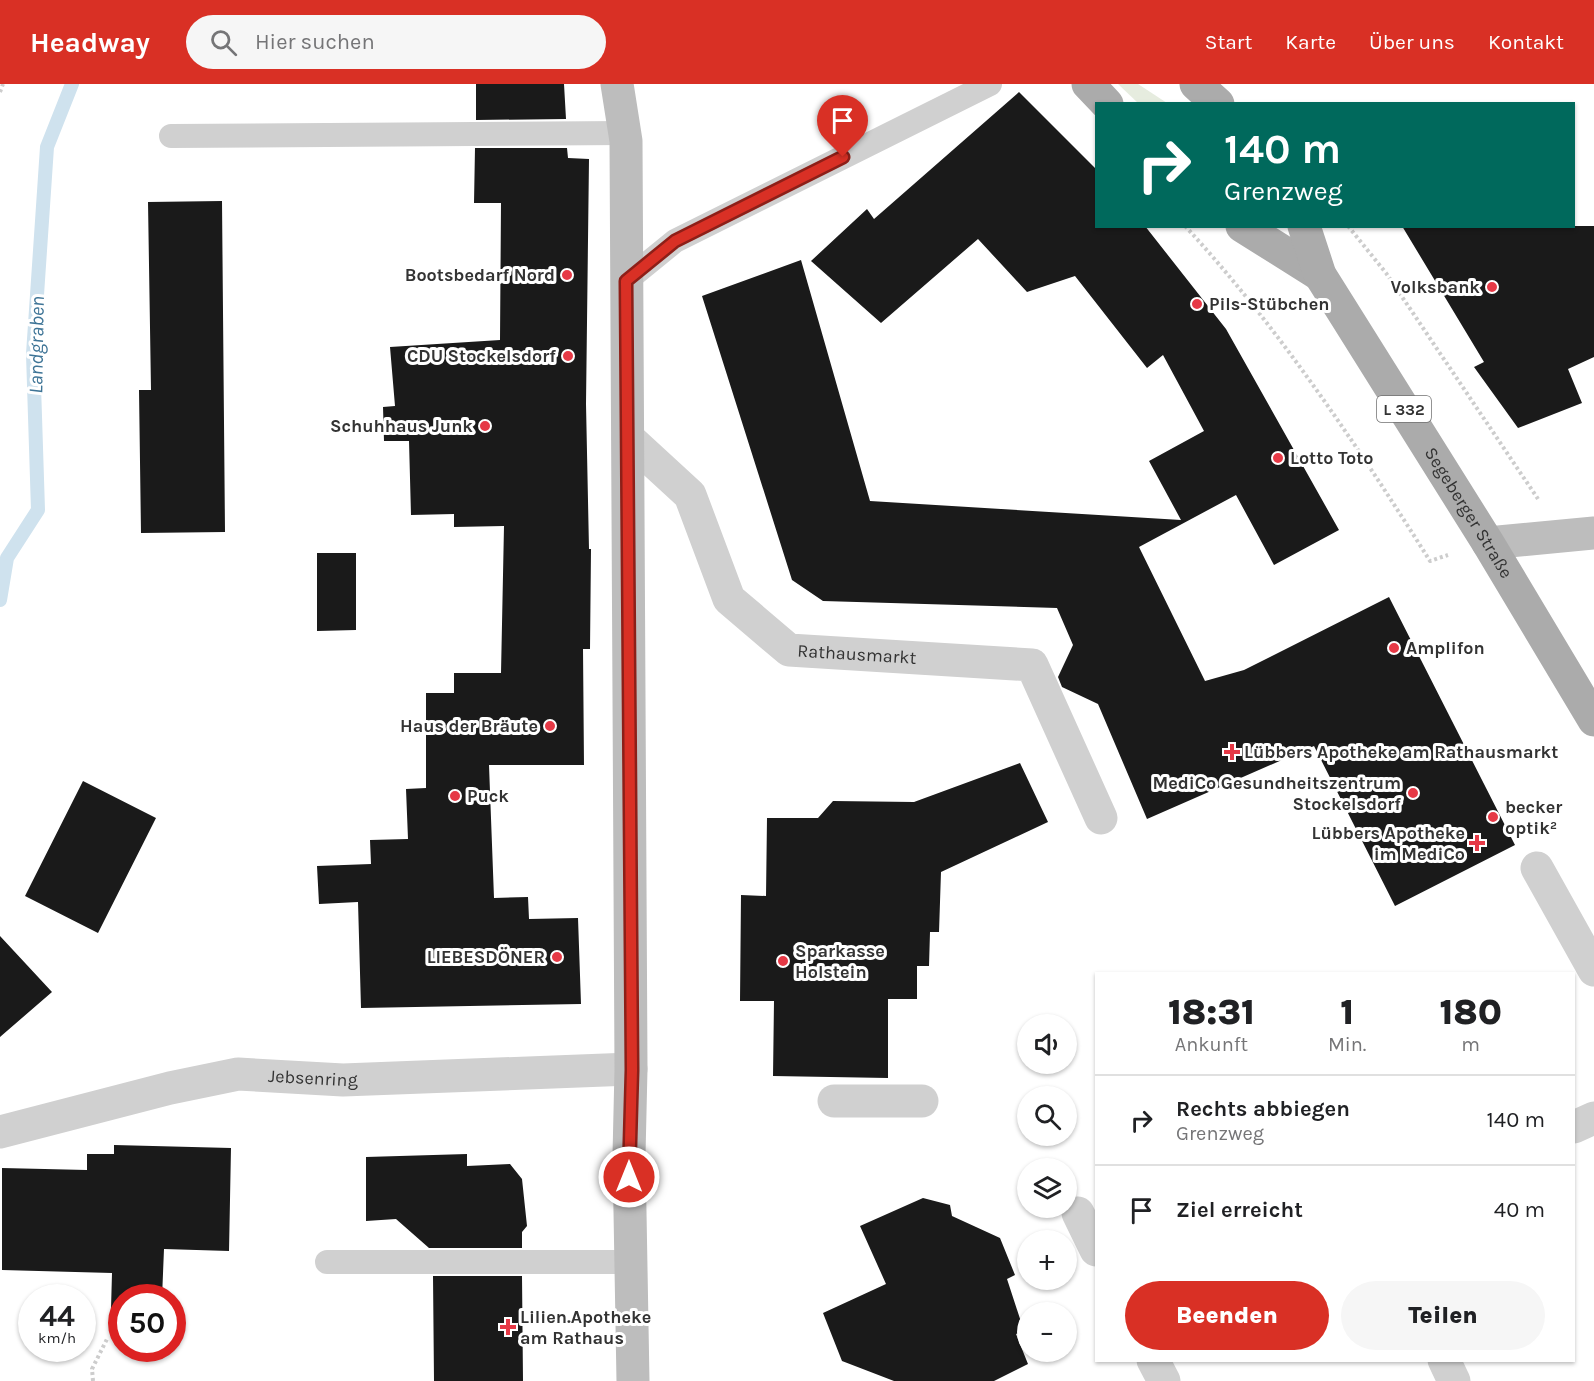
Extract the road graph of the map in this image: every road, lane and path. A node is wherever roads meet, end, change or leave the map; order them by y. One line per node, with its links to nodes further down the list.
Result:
1 (3, 84): 7 (path)
2 (617, 84): 11 (main road)
3 (637, 84): 11 (main road)
4 (990, 84): 17 (lane)
5 (1088, 84): 8 (main road)
6 (1196, 84): 9 (main road)
7 (0, 92)
8 (1105, 102)
9 (1216, 102)
10 (171, 136): 11 (lane)
11 (625, 137): 17 (main road)
12 (1187, 228): 21 (path)
13 (1245, 228): 16 (main road, Segeberger Straße / L 332)
14 (1305, 228): 16 (main road, Segeberger Straße / L 332)
15 (1350, 228): 20 (path)
16 (1320, 275): 21 (main road, Segeberger Straße / L 332)
17 (626, 281): 18 (main road)
18 (628, 438): 23 (street, Rathausmarkt); 26 (main road)
19 (1594, 533): 20 (main road)
20 (1562, 535): 21 (main road)
21 (1488, 543): 22 (main road, Segeberger Straße / L 332)
22 (1594, 720)
23 (1101, 818)
24 (1537, 868): 25 (street)
25 (1594, 969)
26 (632, 1070): 31 (street, Jebsenring); 35 (main road)
27 (834, 1101): 28 (street)
28 (922, 1101)
29 (1594, 1118): 30 (street)
30 (1575, 1127)
31 (0, 1132)
32 (1078, 1213): 33 (street)
33 (1095, 1248)
34 (327, 1262): 35 (lane)
35 (630, 1262): 40 (main road)
36 (108, 1337): 39 (path)
37 (1154, 1362): 41 (street)
38 (1445, 1362): 42 (street)
39 (93, 1381)
40 (633, 1381)
41 (1164, 1381)
42 (1454, 1381)

